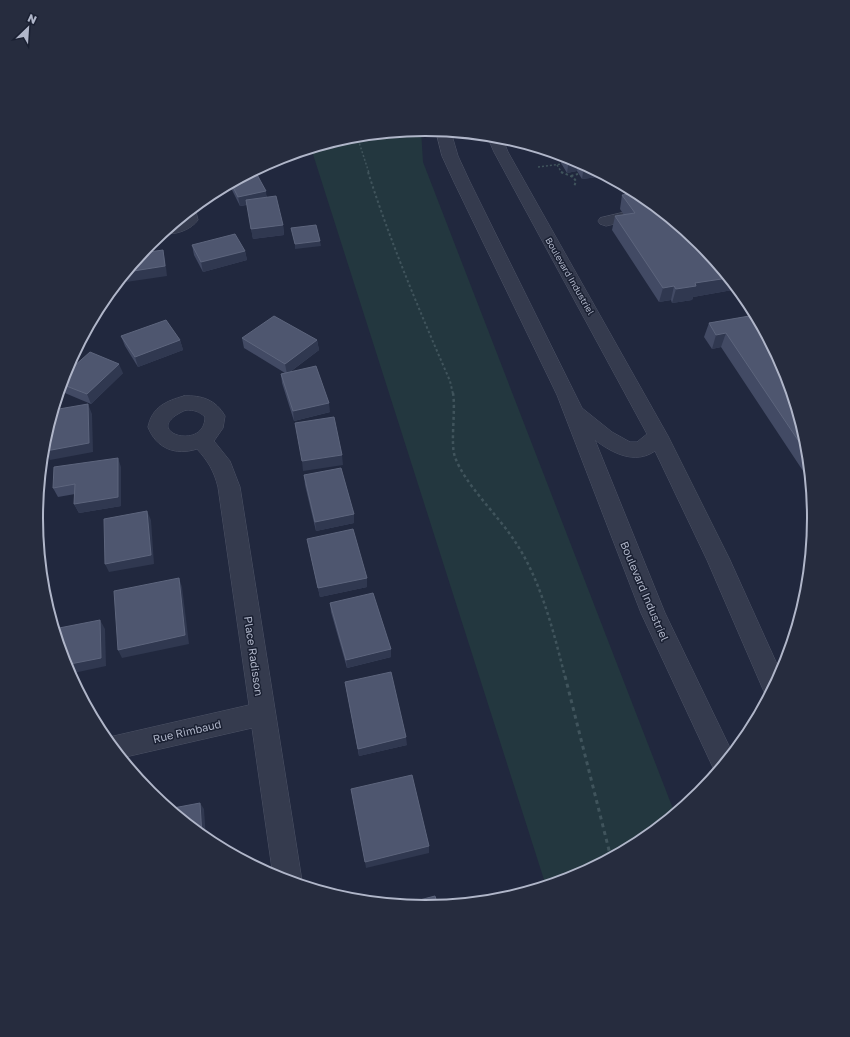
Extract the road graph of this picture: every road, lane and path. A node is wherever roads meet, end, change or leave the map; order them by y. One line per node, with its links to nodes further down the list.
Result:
1 (445, 137): 14 (street, Boulevard Industriel)
2 (360, 142): 21 (path)
3 (497, 144): 15 (street, Boulevard Industriel)
4 (562, 164): 5 (path)
5 (557, 165): 6 (path); 8 (path)
6 (538, 167)
7 (578, 174): 8 (path)
8 (571, 176): 9 (path)
9 (574, 187)
10 (189, 217): 13 (street)
11 (625, 217): 12 (street)
12 (606, 221)
13 (178, 227)
14 (575, 413): 15 (street, Boulevard Industriel); 20 (street, Boulevard Industriel)
15 (658, 436): 17 (street, Boulevard Industriel)
16 (200, 440): 18 (street, Place Radisson)
17 (771, 680)
18 (262, 714): 19 (street, Rue Rimbaud); 22 (street, Place Radisson)
19 (119, 746)
20 (722, 759)
21 (610, 852)
22 (287, 874)

